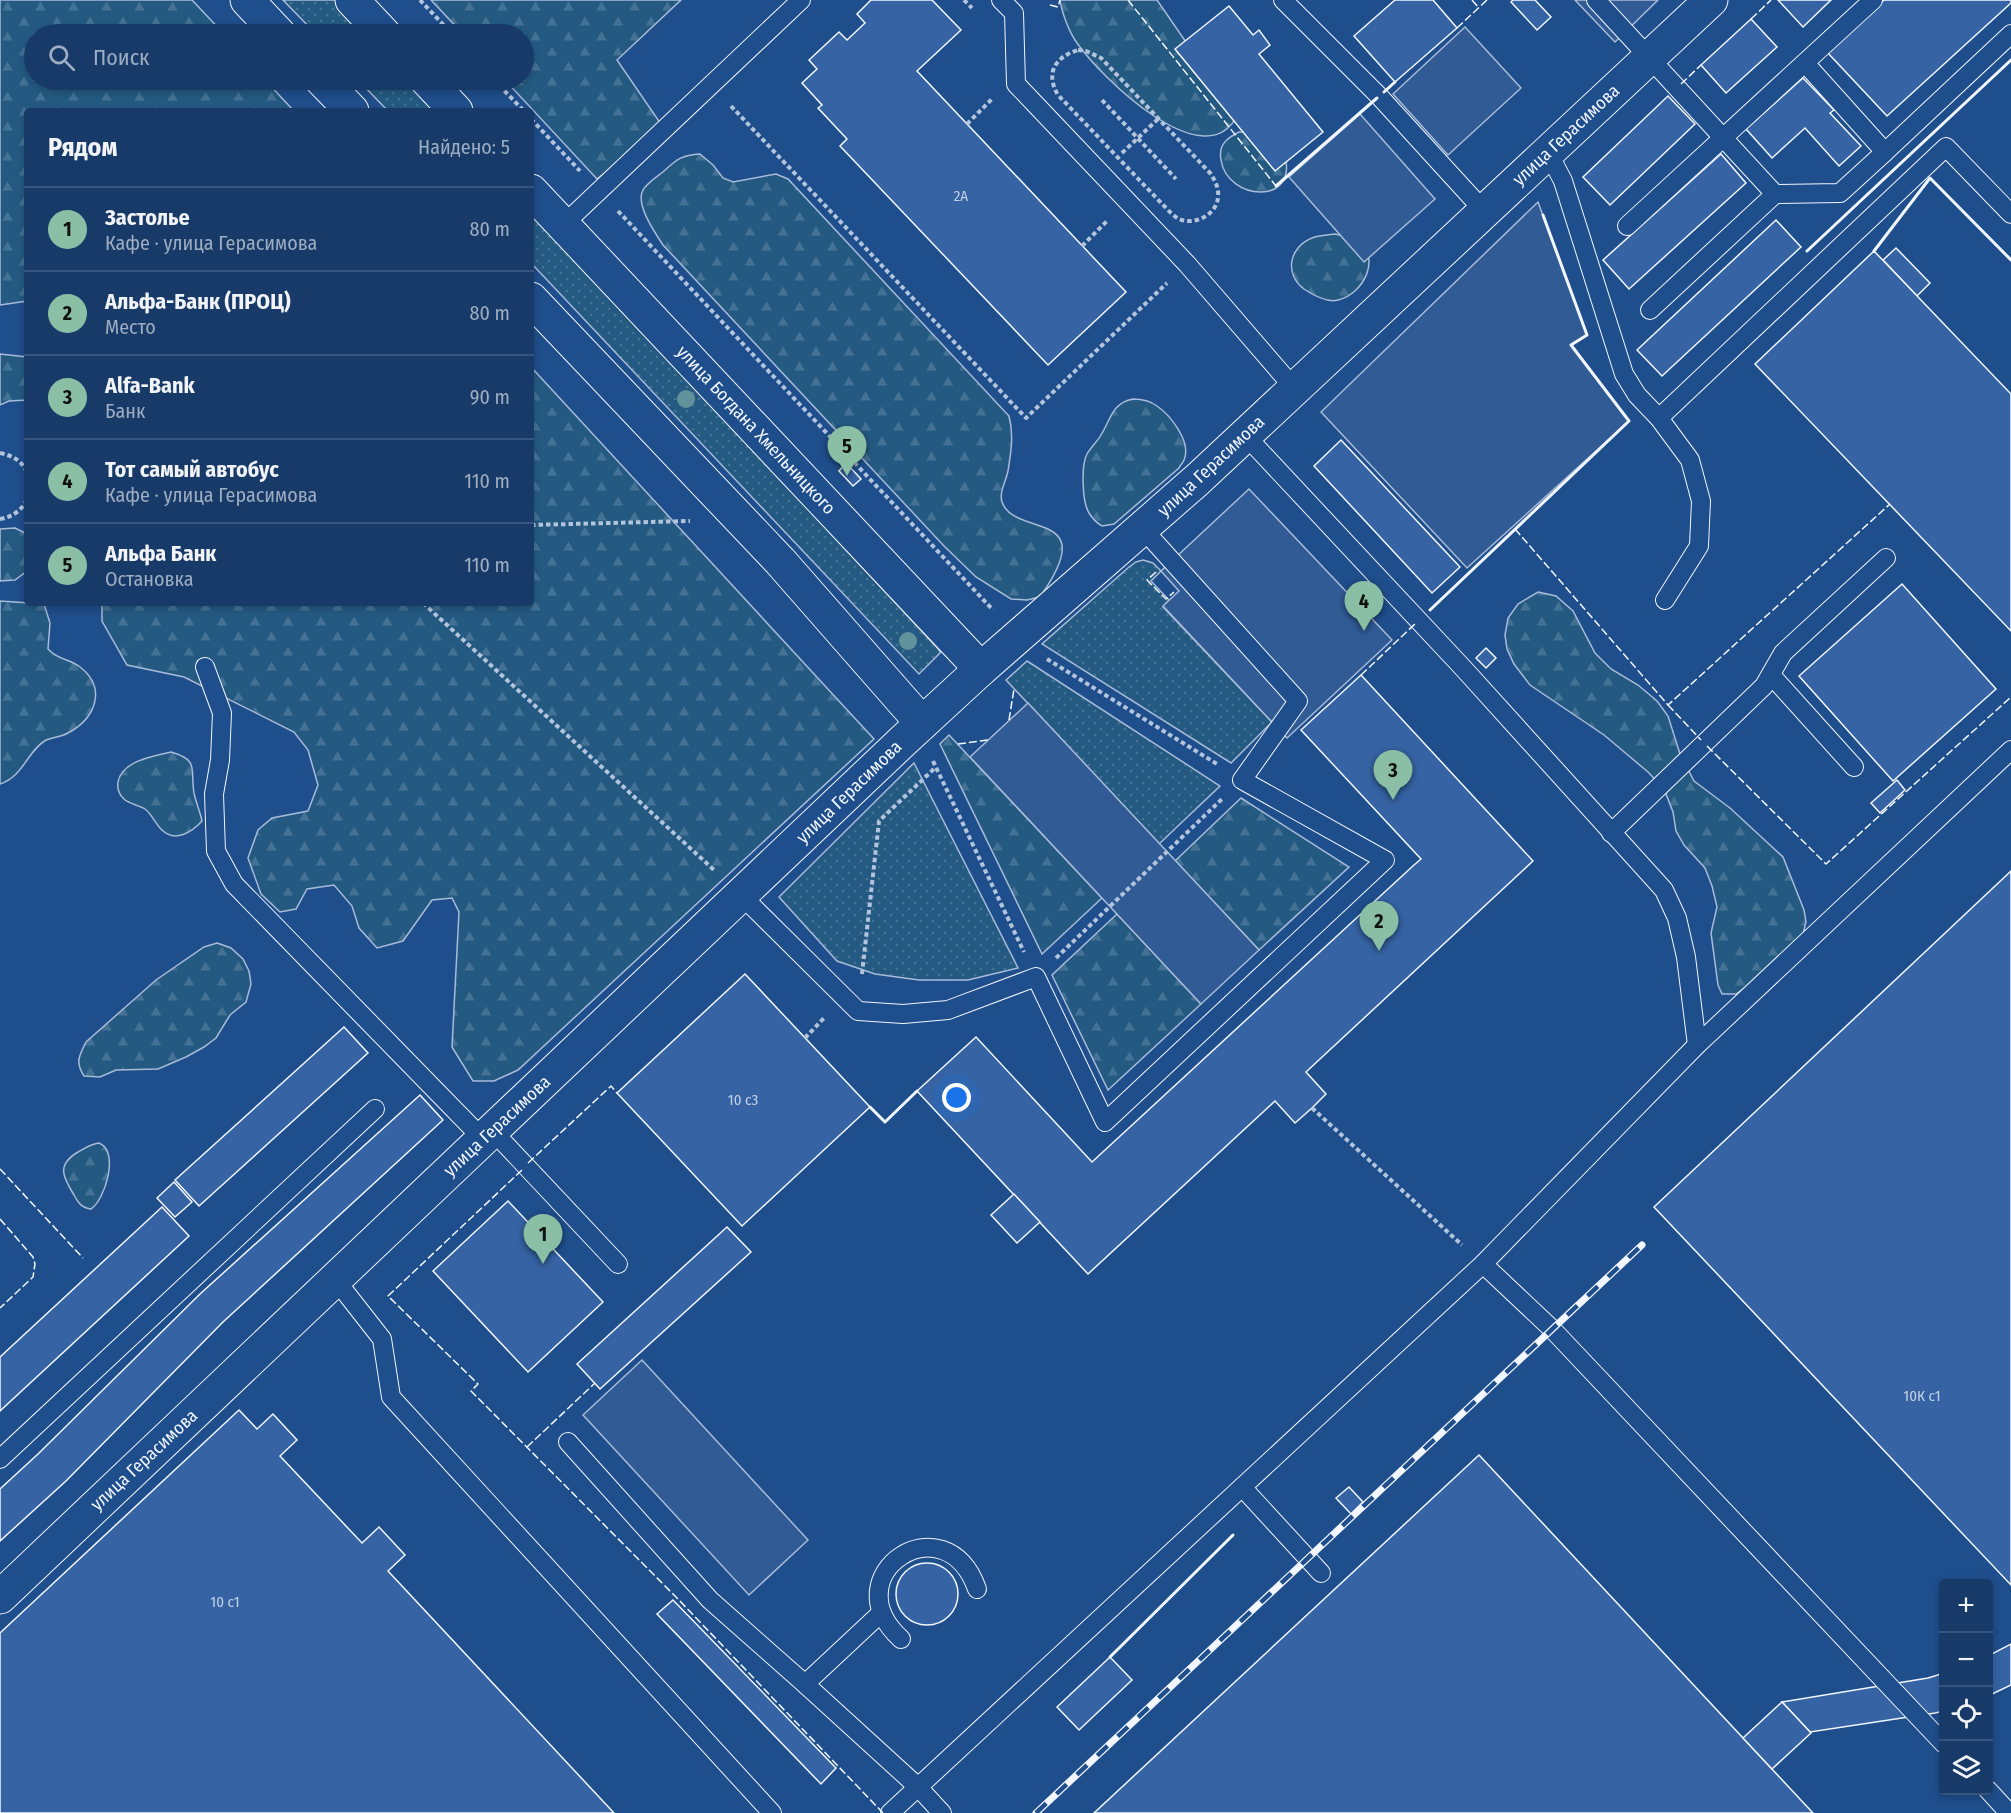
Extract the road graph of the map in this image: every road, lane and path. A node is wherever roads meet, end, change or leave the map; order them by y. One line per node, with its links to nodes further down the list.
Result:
1 (247, 0): 10 (street)
2 (352, 0): 11 (street)
3 (420, 0): 12 (path)
4 (801, 0): 34 (lane)
5 (1001, 0): 43 (lane)
6 (1283, 0): 37 (lane)
7 (1596, 0): 14 (lane)
8 (1711, 0): 14 (street, улица Герасимова)
9 (1874, 0): 15 (lane)
10 (270, 24)
11 (375, 24)
12 (443, 24)
13 (2011, 34): 31 (lane)
14 (1651, 57): 28 (lane); 30 (street, улица Герасимова)
15 (1805, 63): 28 (lane); 31 (lane)
16 (332, 90): 22 (street)
17 (436, 90): 23 (street)
18 (504, 90): 24 (path)
19 (999, 92): 27 (path)
20 (726, 100): 43 (path)
21 (1102, 100): 29 (path)
22 (349, 108)
23 (453, 108)
24 (521, 108)
25 (1158, 118): 29 (path); 32 (path); 32 (path)
26 (534, 122): 34 (path)
27 (967, 124)
28 (1724, 137): 36 (lane); 41 (lane)
29 (1137, 138): 32 (path); 33 (path)
30 (1548, 152): 37 (street, улица Герасимова); 47 (lane)
31 (1885, 152): 36 (lane)
32 (1117, 158)
33 (1176, 179)
34 (599, 191): 40 (lane); 59 (path)
35 (534, 194): 40 (street, улица Богдана Хмельницкого)
36 (1775, 194): 45 (lane)
37 (1484, 211): 46 (street, улица Герасимова)
38 (2011, 214): 47 (lane)
39 (1114, 215): 42 (path)
40 (563, 225): 61 (street, улица Богдана Хмельницкого)
41 (1628, 226)
42 (1082, 246)
43 (1187, 264): 46 (lane)
44 (534, 302): 63 (street)
45 (1650, 310)
46 (1294, 388): 48 (street, улица Герасимова)
47 (1659, 418): 57 (lane)
48 (1245, 435): 55 (street, улица Герасимова); 69 (lane)
49 (0, 453): 50 (path)
50 (24, 468)
51 (24, 504): 52 (path)
52 (0, 519)
53 (700, 521): 54 (path)
54 (534, 525)
55 (1143, 529): 59 (street, улица Герасимова); 68 (lane)
56 (1886, 558): 62 (lane)
57 (1665, 600)
58 (426, 606): 70 (path)
59 (1019, 637): 61 (street, улица Герасимова); 68 (path)
60 (204, 667): 78 (lane)
61 (981, 669): 63 (street, улица Герасимова)
62 (1771, 675): 67 (lane); 69 (lane)
63 (922, 723): 70 (street, улица Герасимова)
64 (2011, 750): 75 (lane)
65 (932, 759): 66 (path)
66 (936, 767): 71 (path); 72 (path)
67 (1854, 767)
68 (1242, 780): 71 (path); 71 (lane)
69 (1611, 833): 75 (lane)
70 (741, 895): 72 (lane); 78 (street, улица Герасимова)
71 (1036, 977): 72 (lane)
72 (858, 1011)
73 (826, 1015): 74 (path)
74 (805, 1038)
75 (1697, 1045): 80 (lane)
76 (1312, 1108): 80 (path)
77 (375, 1109): 83 (lane)
78 (488, 1135): 79 (lane); 81 (street, улица Герасимова)
79 (618, 1264)
80 (1483, 1264): 84 (lane); 91 (lane)
81 (335, 1279): 87 (street, улица Герасимова); 94 (lane)
82 (568, 1442): 90 (lane)
83 (0, 1459)
84 (1242, 1487): 85 (lane); 92 (lane)
85 (1321, 1573)
86 (977, 1588): 88 (lane)
87 (0, 1597)
88 (881, 1613): 89 (lane); 90 (lane)
89 (901, 1639)
90 (805, 1684): 92 (lane)
91 (1942, 1741)
92 (918, 1787): 95 (lane); 96 (lane)
93 (1992, 1795): 97 (lane)
94 (772, 1813)
95 (890, 1813)
96 (942, 1813)
97 (2009, 1813)

